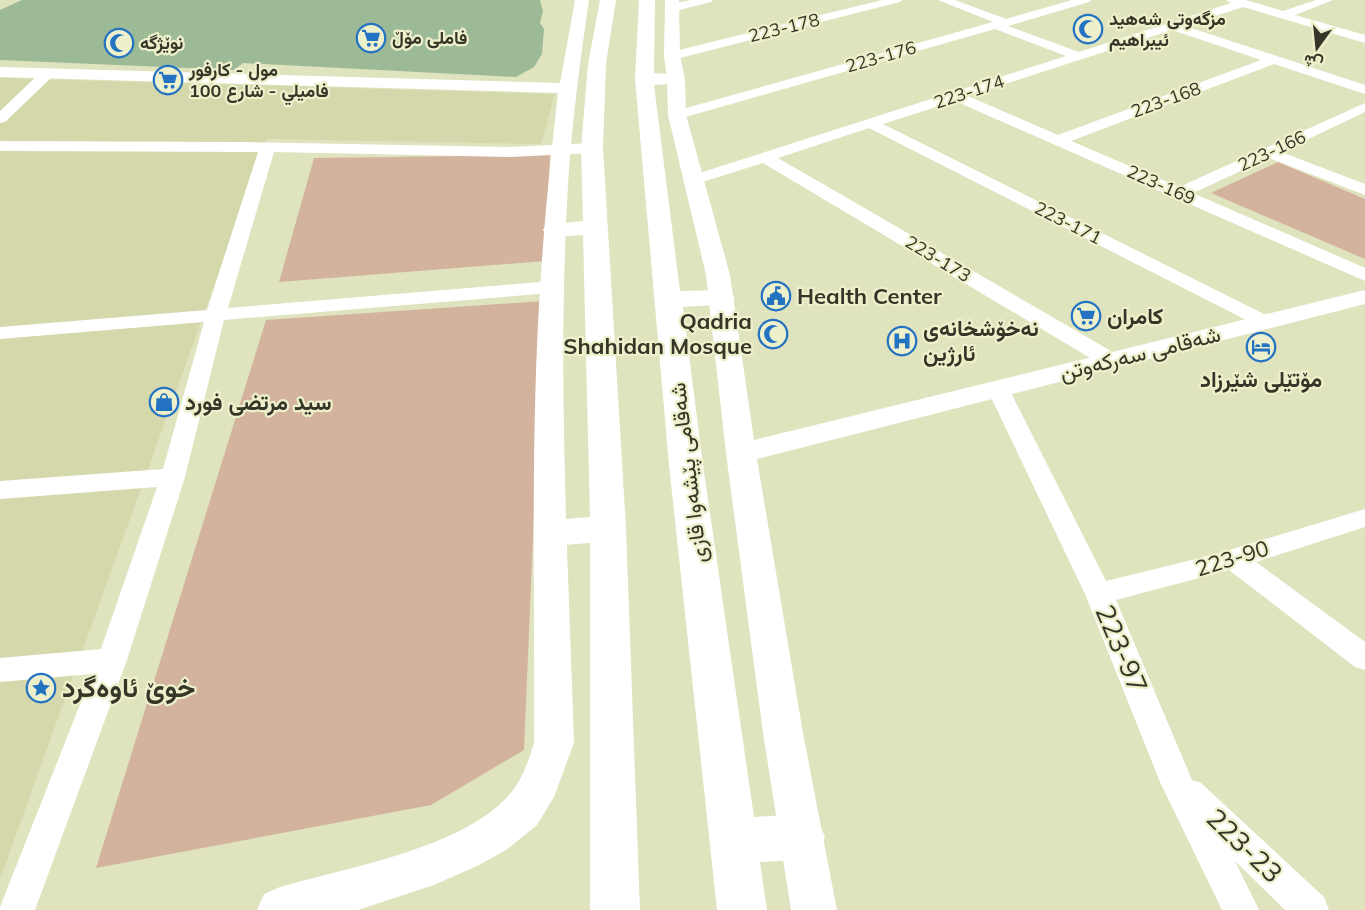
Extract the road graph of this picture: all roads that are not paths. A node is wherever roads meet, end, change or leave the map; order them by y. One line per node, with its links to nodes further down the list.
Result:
1 (582, 0): 18 (street)
2 (608, 0): 18 (highway)
3 (707, 0): 9 (street)
4 (896, 0): 16 (street, 223-178)
5 (944, 0): 11 (street)
6 (1328, 0): 10 (street)
7 (1077, 1): 11 (street, 223-176)
8 (1238, 2): 10 (street); 12 (street, 223-174)
9 (664, 3): 16 (highway, شەقامی پێشەوا قازی)
10 (1283, 15): 13 (street)
11 (999, 24): 14 (street); 23 (street, 223-176)
12 (1172, 26): 14 (street, 223-174); 15 (street)
13 (1365, 39)
14 (1079, 56): 21 (street, 223-174)
15 (1274, 60): 20 (street); 26 (street, 223-168)
16 (664, 71): 23 (street); 41 (highway, شەقامی پێشەوا قازی)
17 (0, 72): 19 (street)
18 (579, 72): 19 (street); 29 (highway)
19 (47, 74): 24 (street)
20 (1365, 90)
21 (956, 96): 25 (street, 223-174); 26 (street, 223-169)
22 (1365, 107): 30 (street, 223-166)
23 (677, 115): 32 (street)
24 (0, 119)
25 (870, 123): 31 (street, 223-174); 43 (street, 223-171)
26 (1058, 140): 34 (street, 223-169)
27 (0, 146): 28 (street)
28 (267, 148): 29 (street); 42 (street)
29 (577, 149): 35 (highway); 36 (street)
30 (1268, 153): 33 (street); 34 (street, 223-166)
31 (765, 157): 32 (street, 223-174); 45 (street, 223-173)
32 (693, 180): 40 (street)
33 (1365, 190)
34 (1179, 193): 37 (street, 223-169)
35 (596, 227): 36 (highway); 51 (highway)
36 (555, 230): 38 (street)
37 (1365, 274)
38 (552, 286): 42 (street); 52 (street)
39 (1365, 297): 43 (street, شەقامی سەرکەوتن)
40 (720, 298): 41 (highway); 47 (street)
41 (668, 299): 60 (highway, شەقامی پێشەوا قازی)
42 (216, 314): 44 (street); 48 (street)
43 (1266, 322): 45 (street, شەقامی سەرکەوتن)
44 (0, 333)
45 (1110, 360): 46 (street, شەقامی سەرکەوتن)
46 (998, 389): 47 (street, شەقامی سەرکەوتن); 54 (street, 223-97)
47 (741, 453): 59 (street)
48 (173, 477): 49 (street); 56 (street)
49 (0, 490)
50 (1365, 518): 53 (street, 223-90)
51 (608, 528): 52 (highway); 63 (highway)
52 (552, 533): 62 (street)
53 (1233, 559): 54 (street, 223-90); 55 (street)
54 (1099, 594): 58 (street, 223-97)
55 (1365, 658)
56 (112, 660): 57 (street); 61 (street)
57 (0, 670)
58 (1176, 782): 66 (street, 223-97); 67 (street, 223-23)
59 (801, 837): 60 (highway); 65 (street)
60 (734, 841): 64 (highway, شەقامی پێشەوا قازی)
61 (17, 910)
62 (280, 910)
63 (615, 910)
64 (742, 910)
65 (814, 910)
66 (1241, 910)
67 (1311, 910)

